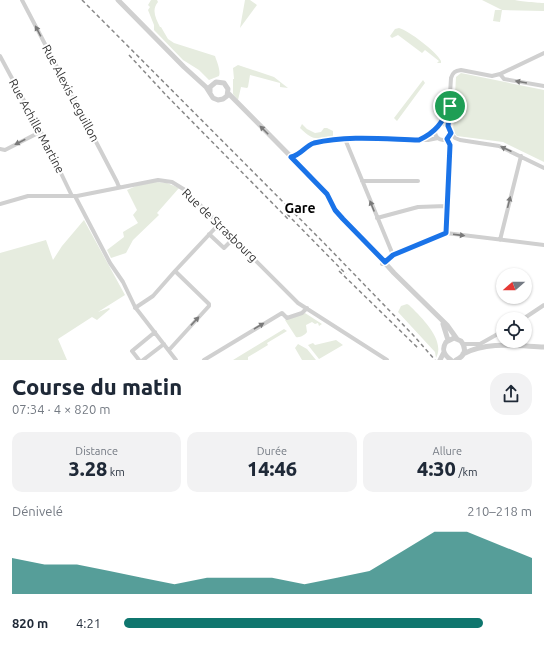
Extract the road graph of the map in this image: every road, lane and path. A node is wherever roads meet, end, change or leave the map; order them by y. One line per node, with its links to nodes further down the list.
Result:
1 (22, 0): 27 (street, Rue Alexis Leguillon, one-way to 1)
2 (118, 0): 6 (street)
3 (544, 53): 5 (street)
4 (0, 56): 15 (street, Rue Achille Martine)
5 (498, 74): 8 (street, one-way to 5); 11 (street)
6 (200, 81): 7 (street); 9 (street)
7 (214, 83): 9 (street); 10 (street)
8 (544, 86)
9 (210, 92): 10 (street)
10 (228, 93): 23 (street, one-way to 10)
11 (450, 106): 12 (street); 13 (street)
12 (440, 125): 13 (street); 14 (street)
13 (448, 126): 16 (street)
14 (435, 130): 17 (street); 20 (street)
15 (40, 132): 21 (street, one-way to 21); 28 (street, Rue Achille Martine)
16 (451, 133): 19 (street); 22 (street, one-way to 16)
17 (438, 138): 19 (street); 20 (street)
18 (345, 139): 20 (street); 23 (street); 25 (street)
19 (447, 139): 30 (street)
20 (419, 140)
21 (0, 149)
22 (521, 156): 24 (street); 36 (street, one-way to 22)
23 (291, 157): 39 (street)
24 (544, 168)
25 (362, 181): 26 (street); 31 (street, one-way to 25)
26 (418, 181)
27 (119, 187): 28 (street, Rue de Strasbourg); 32 (street, Rue de Strasbourg)
28 (74, 196): 29 (street, Rue de Strasbourg); 42 (street, Rue Achille Martine)
29 (0, 204)
30 (446, 206): 31 (street); 33 (street)
31 (377, 218): 38 (street)
32 (219, 224): 34 (street); 35 (street, Rue de Strasbourg)
33 (446, 233): 36 (street, one-way to 36); 38 (street)
34 (209, 234): 35 (street); 40 (street)
35 (234, 238): 43 (street, Rue de Strasbourg)
36 (500, 240): 37 (street)
37 (544, 245)
38 (393, 255): 39 (street)
39 (384, 263): 45 (street)
40 (174, 271): 42 (street); 53 (street, one-way to 40)
41 (544, 305): 44 (street)
42 (135, 308): 46 (street, Rue Achille Martine)
43 (307, 308): 59 (street, one-way to 43); 60 (street, Rue de Strasbourg)
44 (532, 313)
45 (439, 318): 48 (street); 49 (street)
46 (154, 332): 50 (street, Rue Achille Martine); 56 (street)
47 (496, 334): 51 (street)
48 (457, 339): 49 (street); 51 (street)
49 (448, 340): 54 (street)
50 (164, 344): 53 (street, Rue Achille Martine); 57 (street)
51 (463, 344): 55 (street)
52 (544, 347): 55 (street)
53 (168, 350): 58 (street, Rue Achille Martine)
54 (444, 352): 61 (street); 62 (street)
55 (459, 358)
56 (139, 360)
57 (143, 360)
58 (176, 360)
59 (204, 360)
60 (387, 360)
61 (440, 360)
62 (450, 360)

